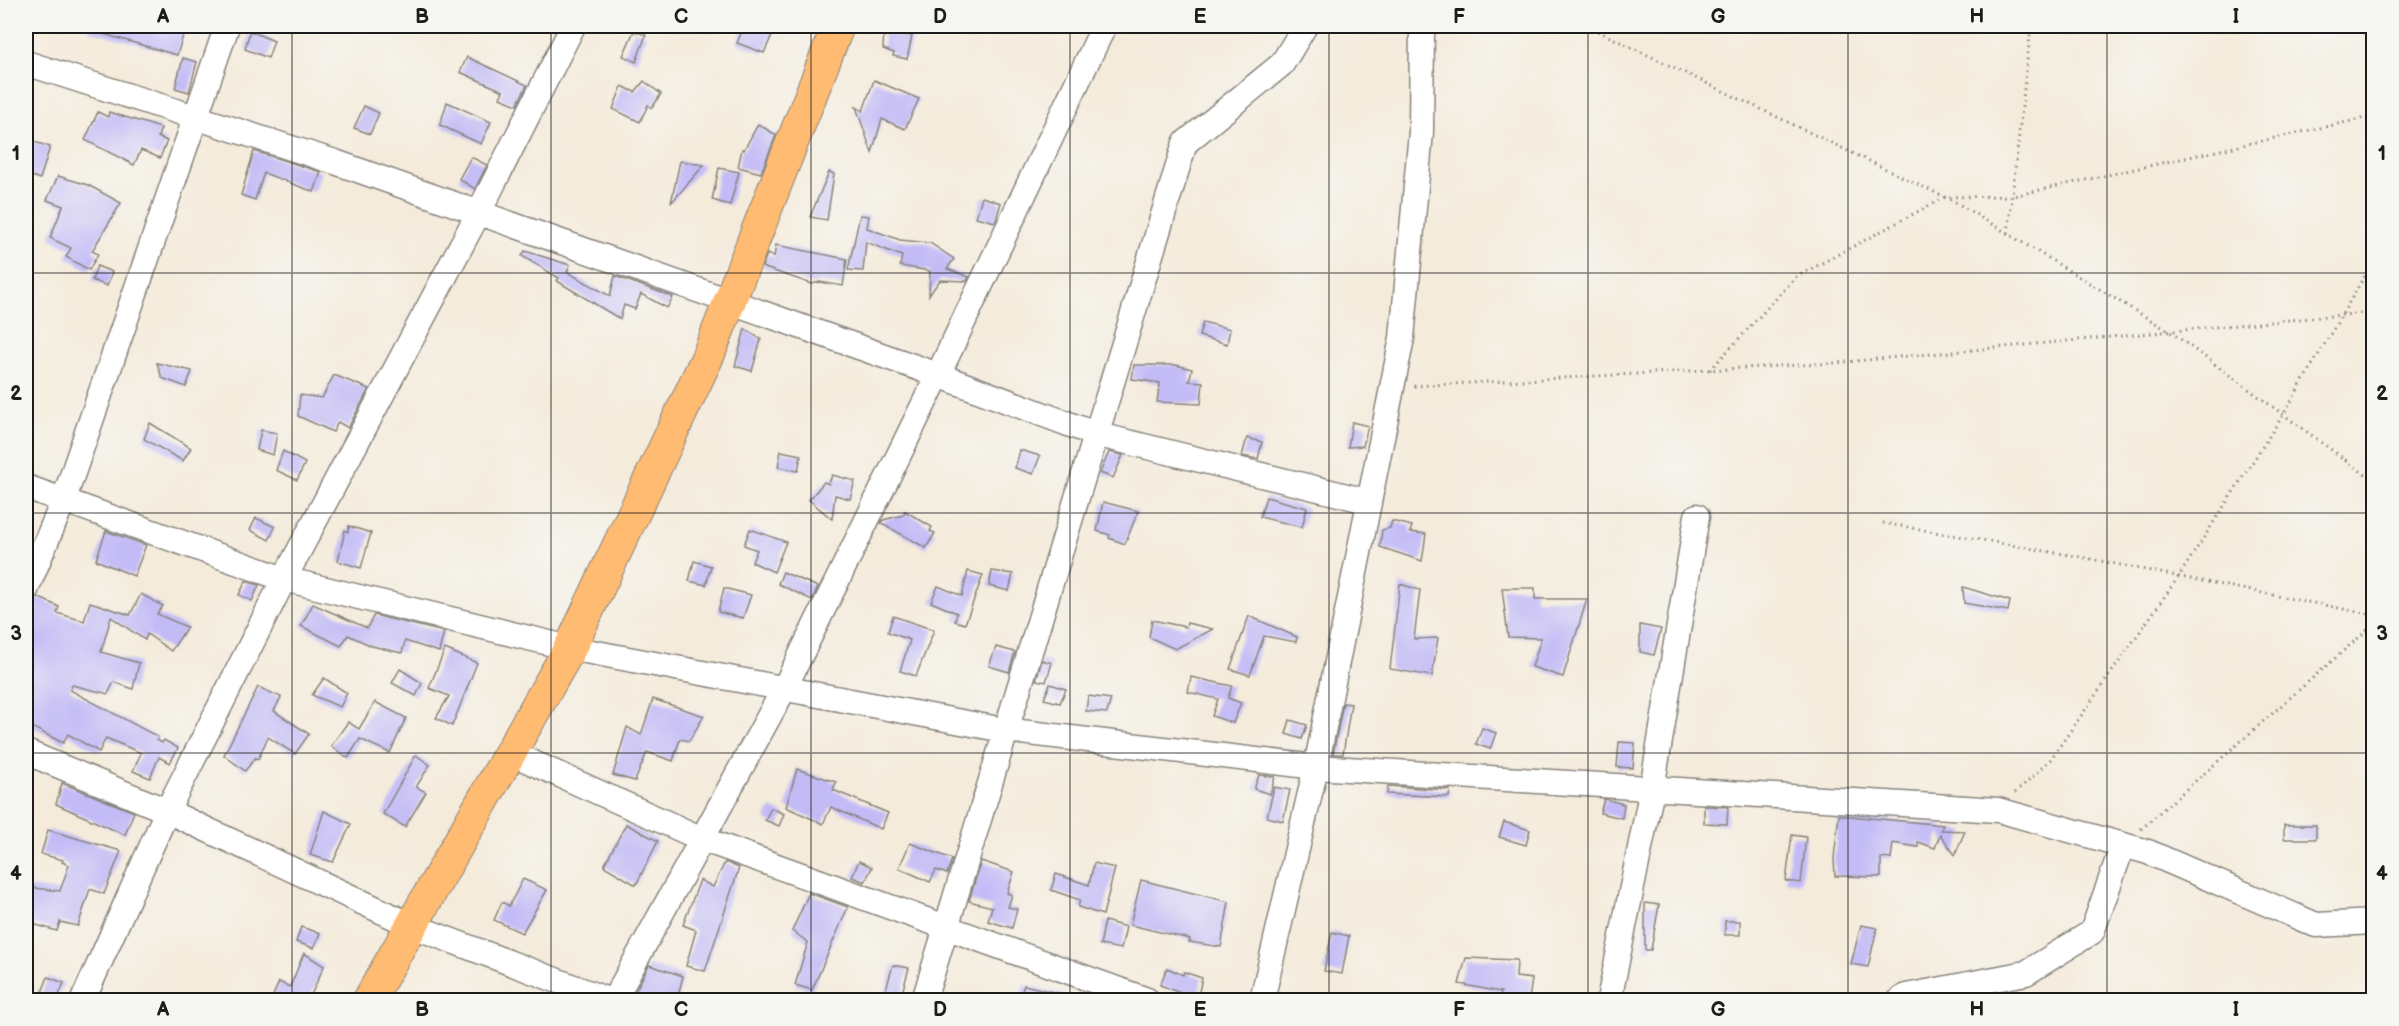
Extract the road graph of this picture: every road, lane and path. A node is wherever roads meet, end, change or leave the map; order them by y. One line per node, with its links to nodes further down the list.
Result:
1 (227, 26): 11 (street)
2 (573, 26): 14 (street)
3 (838, 26): 17 (main road)
4 (1104, 26): 22 (street)
5 (1305, 26): 25 (street)
6 (1422, 26): 23 (street)
7 (1587, 26): 13 (path)
8 (2031, 26): 12 (path)
9 (26, 63): 11 (street)
10 (2373, 116): 12 (path)
11 (196, 118): 14 (street); 28 (street)
12 (2013, 196): 13 (path); 15 (path)
13 (1945, 197): 15 (path); 21 (path)
14 (478, 214): 17 (street); 33 (street)
15 (2008, 233): 20 (path)
16 (2373, 260): 19 (path)
17 (729, 302): 22 (street); 37 (main road)
18 (2373, 312): 19 (path)
19 (2339, 315): 20 (path); 24 (path)
20 (2172, 333): 21 (path); 24 (path)
21 (1710, 370): 23 (path)
22 (938, 375): 25 (street); 38 (street)
23 (1392, 387): 29 (street)
24 (2283, 415): 26 (path); 32 (path)
25 (1095, 434): 29 (street); 39 (street)
26 (2373, 481)
27 (26, 487): 28 (street)
28 (64, 500): 33 (street); 34 (street)
29 (1367, 501): 42 (street)
30 (1697, 516): 43 (street)
31 (1883, 523): 32 (path)
32 (2179, 576): 35 (path); 44 (path)
33 (284, 579): 37 (street); 45 (street)
34 (26, 590)
35 (2373, 615)
36 (2373, 624): 47 (path)
37 (570, 648): 38 (street); 41 (main road)
38 (784, 689): 39 (street); 46 (street)
39 (1004, 730): 42 (street); 50 (street)
40 (26, 752): 45 (street)
41 (510, 753): 46 (street); 49 (main road)
42 (1316, 767): 43 (street); 57 (street)
43 (1652, 789): 44 (street); 58 (street)
44 (1998, 810): 47 (street)
45 (167, 811): 49 (street); 51 (street)
46 (702, 838): 50 (street); 54 (street)
47 (2123, 845): 48 (street); 59 (street)
48 (2373, 922)
49 (413, 926): 52 (main road); 53 (street)
50 (944, 926): 55 (street); 56 (street)
51 (84, 1000)
52 (369, 1000)
53 (608, 1000)
54 (614, 1000)
55 (924, 1000)
56 (1147, 1000)
57 (1262, 1000)
58 (1609, 1000)
59 (1900, 1000)

